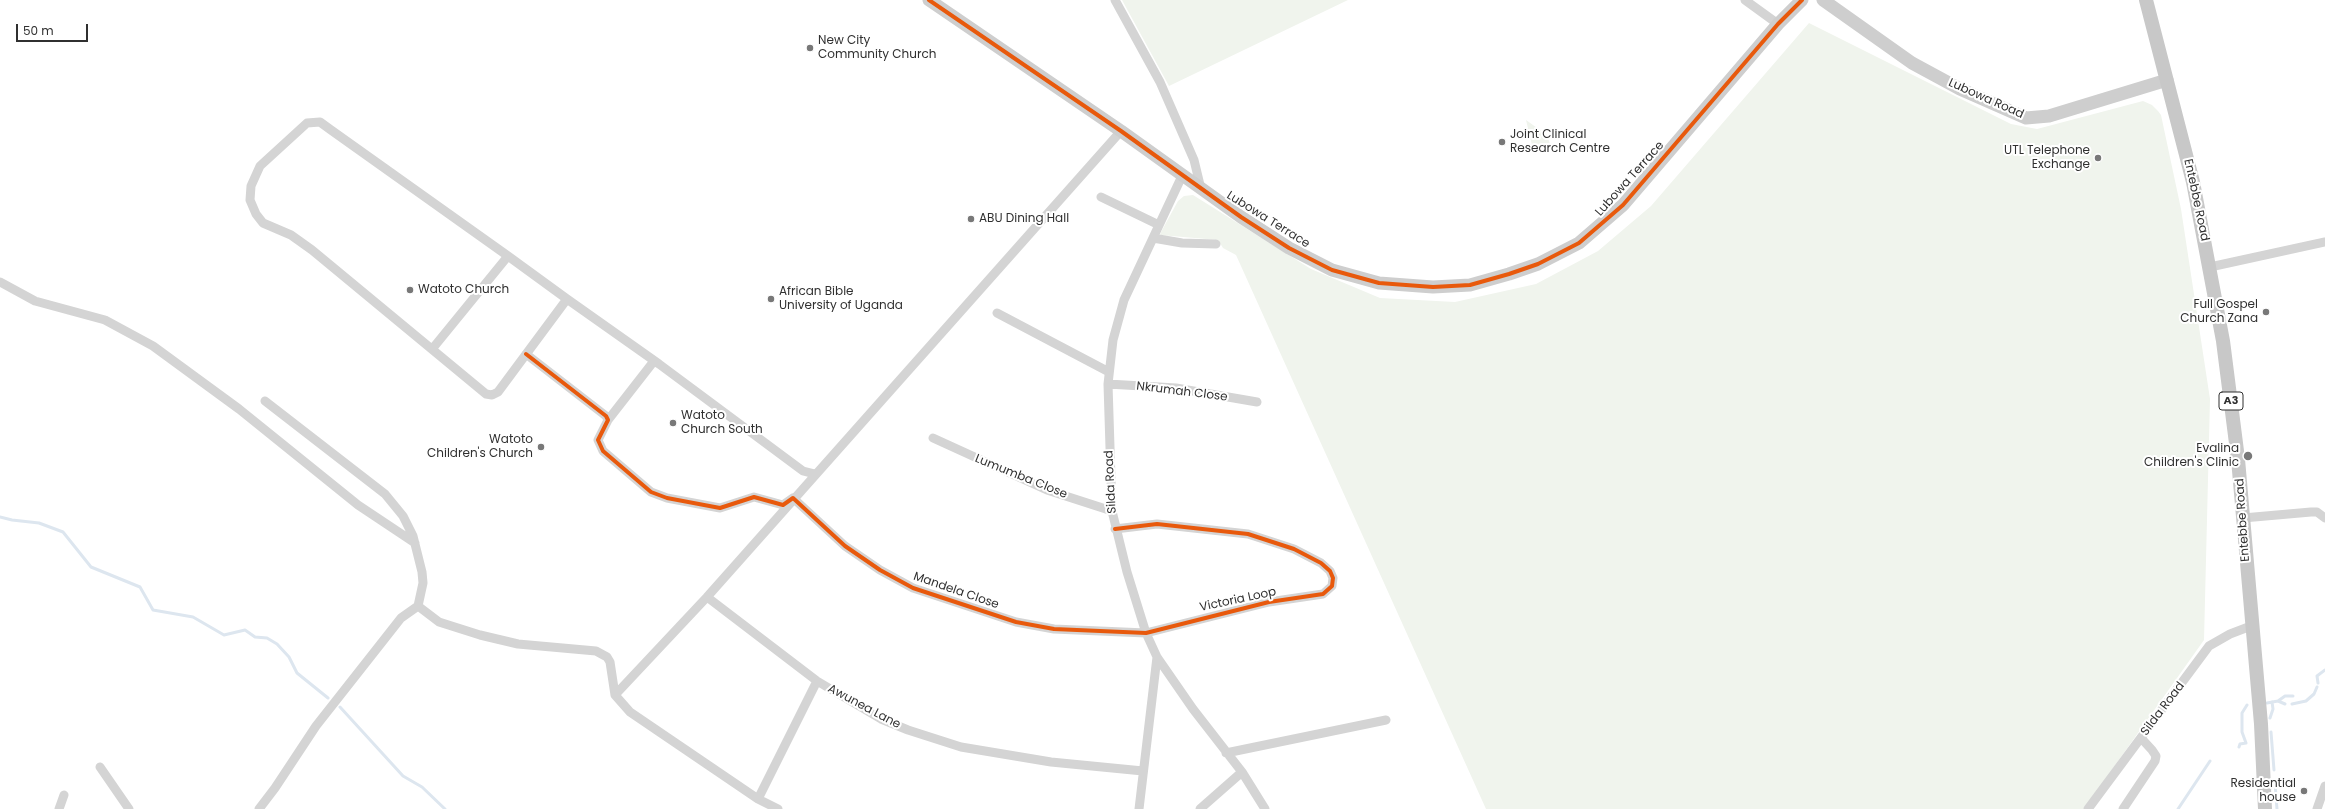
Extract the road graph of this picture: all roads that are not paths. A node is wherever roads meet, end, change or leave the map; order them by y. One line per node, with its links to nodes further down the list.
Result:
1 (929, 0): 9 (street, Lubowa Terrace)
2 (1115, 0): 11 (street)
3 (1745, 0): 7 (street)
4 (1802, 0): 7 (street, Lubowa Terrace)
5 (1823, 0): 8 (street, Lubowa Road)
6 (2146, 0): 8 (main road, Entebbe Road / A3)
7 (1778, 24): 11 (street, Lubowa Terrace)
8 (2167, 80): 18 (main road, Entebbe Road / A3)
9 (1121, 131): 10 (street, Lubowa Terrace); 31 (street)
10 (1182, 176): 11 (street, Lubowa Terrace); 13 (street, Silda Road)
11 (1201, 189)
12 (1101, 197): 13 (street)
13 (1160, 225): 14 (street, Silda Road)
14 (1153, 238): 16 (street); 25 (street, Silda Road)
15 (2325, 242): 18 (street)
16 (1216, 244)
17 (508, 256): 20 (street); 22 (street); 22 (street)
18 (2210, 267): 34 (main road, Entebbe Road / A3)
19 (0, 282): 37 (street)
20 (567, 299): 23 (street); 24 (street)
21 (997, 314): 25 (street)
22 (433, 348): 23 (street)
23 (526, 354): 29 (street)
24 (654, 361): 29 (street); 31 (street)
25 (1109, 372): 26 (street, Silda Road)
26 (1108, 384): 28 (street, Nkrumah Close); 33 (street, Silda Road)
27 (265, 401): 37 (street)
28 (1256, 402)
29 (608, 420): 32 (street)
30 (933, 438): 33 (street, Lumumba Close)
31 (815, 474): 32 (street)
32 (794, 498): 38 (street); 41 (street, Mandela Close)
33 (1112, 511): 36 (street, Silda Road)
34 (2243, 518): 35 (street); 40 (main road, Entebbe Road / A3)
35 (2325, 518)
36 (1115, 528): 41 (street, Silda Road); 41 (street, Victoria Loop)
37 (415, 543): 39 (street)
38 (707, 597): 43 (street, Awunea Lane); 44 (street)
39 (418, 606): 44 (street); 56 (street)
40 (2251, 626): 46 (street, Silda Road); 63 (main road, Entebbe Road / A3)
41 (1146, 632): 42 (street, Silda Road)
42 (1157, 657): 47 (street, Silda Road); 49 (street)
43 (817, 681): 49 (street, Awunea Lane); 53 (street)
44 (615, 694): 53 (street)
45 (1386, 720): 47 (street)
46 (2141, 738): 61 (street, Silda Road); 62 (street)
47 (1226, 753): 50 (street, Silda Road)
48 (100, 767): 55 (street)
49 (1143, 771): 58 (street)
50 (1242, 772): 59 (street); 60 (street, Silda Road)
51 (2325, 786): 64 (street)
52 (64, 795): 54 (street)
53 (758, 799): 57 (street)
54 (59, 809)
55 (129, 809)
56 (259, 809)
57 (778, 809)
58 (1139, 809)
59 (1200, 809)
60 (1265, 809)
61 (2088, 809)
62 (2123, 809)
63 (2265, 809)
64 (2318, 809)

